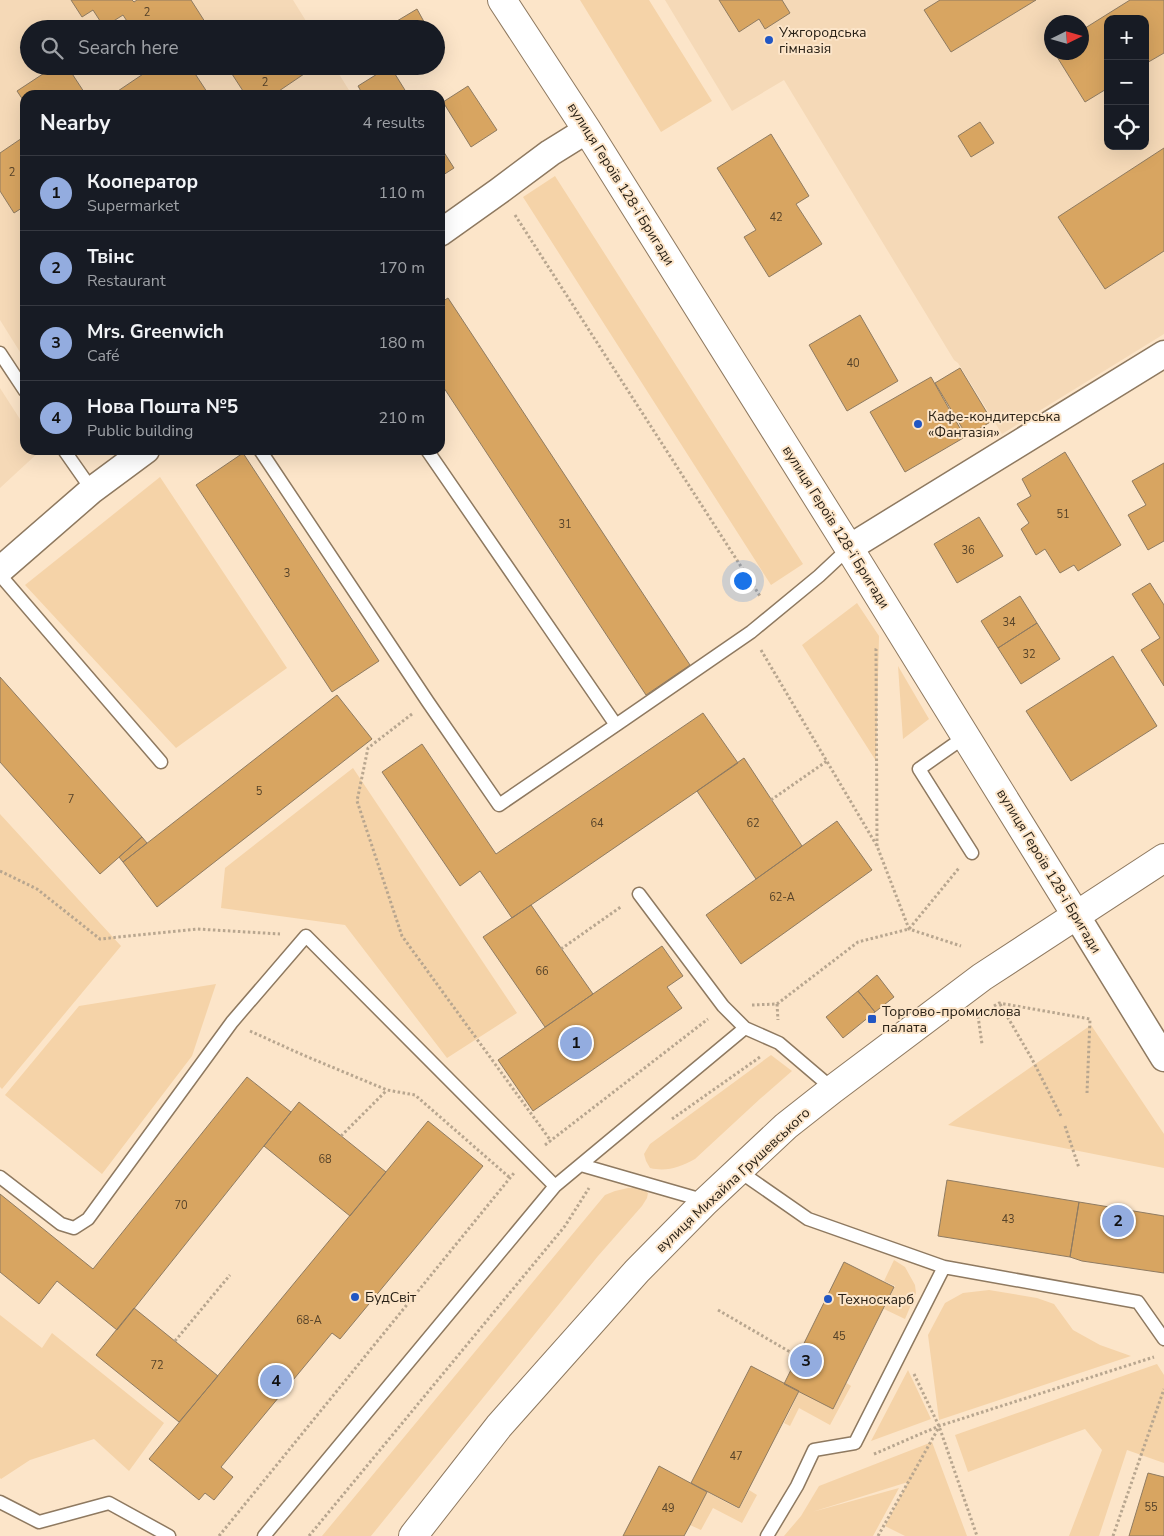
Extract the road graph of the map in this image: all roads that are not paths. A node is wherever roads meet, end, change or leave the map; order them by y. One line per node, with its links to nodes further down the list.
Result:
1 (502, 0): 2 (street, вулиця Героїв 128-ї Бригади)
2 (587, 130): 3 (street); 12 (street, вулиця Героїв 128-ї Бригади)
3 (445, 229)
4 (0, 353): 6 (lane)
5 (1164, 354): 12 (street)
6 (20, 383)
7 (68, 455): 11 (lane)
8 (139, 455): 11 (street)
9 (263, 455): 15 (lane)
10 (429, 455): 15 (lane)
11 (92, 490): 13 (street)
12 (849, 548): 15 (lane); 16 (street, вулиця Героїв 128-ї Бригади)
13 (0, 570)
14 (0, 575): 17 (lane)
15 (616, 725)
16 (966, 736): 18 (lane); 21 (street, вулиця Героїв 128-ї Бригади)
17 (161, 762)
18 (972, 853)
19 (1164, 858): 21 (street, вулиця Михайла Грушевського)
20 (639, 894): 22 (lane)
21 (1076, 915): 23 (street, вулиця Героїв 128-ї Бригади); 24 (street, вулиця Михайла Грушевського)
22 (745, 1028): 24 (lane); 25 (lane)
23 (1164, 1058)
24 (832, 1088): 26 (street, вулиця Михайла Грушевського)
25 (581, 1165): 28 (lane); 29 (lane)
26 (739, 1170): 29 (street, вулиця Михайла Грушевського); 30 (lane)
27 (0, 1177): 28 (lane)
28 (555, 1186): 34 (lane)
29 (706, 1201): 35 (street, вулиця Михайла Грушевського)
30 (944, 1267): 31 (lane); 36 (lane)
31 (1164, 1339)
32 (0, 1502): 33 (lane)
33 (169, 1536)
34 (264, 1536)
35 (413, 1536)
36 (767, 1536)

